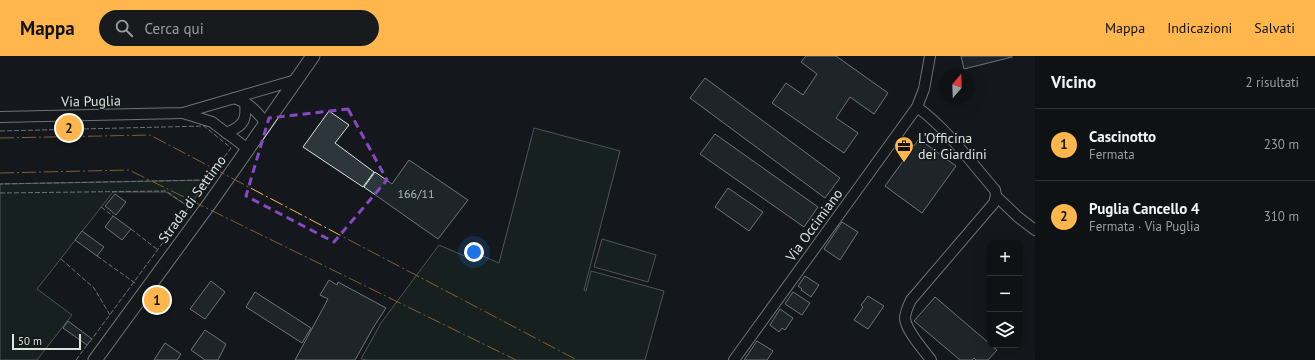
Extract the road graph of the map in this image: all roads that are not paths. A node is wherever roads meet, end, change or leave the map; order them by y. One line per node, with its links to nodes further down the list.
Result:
1 (313, 56): 3 (main road, Strada di Settimo)
2 (930, 56): 6 (street, Via Occimiano)
3 (296, 80): 4 (street, Via Puglia); 9 (main road, Strada di Settimo)
4 (234, 98): 5 (street); 7 (street, Via Puglia)
5 (245, 102): 9 (street); 10 (street)
6 (916, 107): 12 (street); 15 (street, Via Occimiano)
7 (183, 113): 8 (street, Via Puglia); 10 (street, Via Puglia)
8 (0, 117)
9 (266, 123): 11 (main road, Strada di Settimo)
10 (226, 133): 11 (street, Via Puglia)
11 (248, 149): 14 (main road, Strada di Settimo)
12 (996, 196): 13 (street); 16 (street)
13 (1035, 230)
14 (99, 359)
15 (734, 360)
16 (931, 360)

